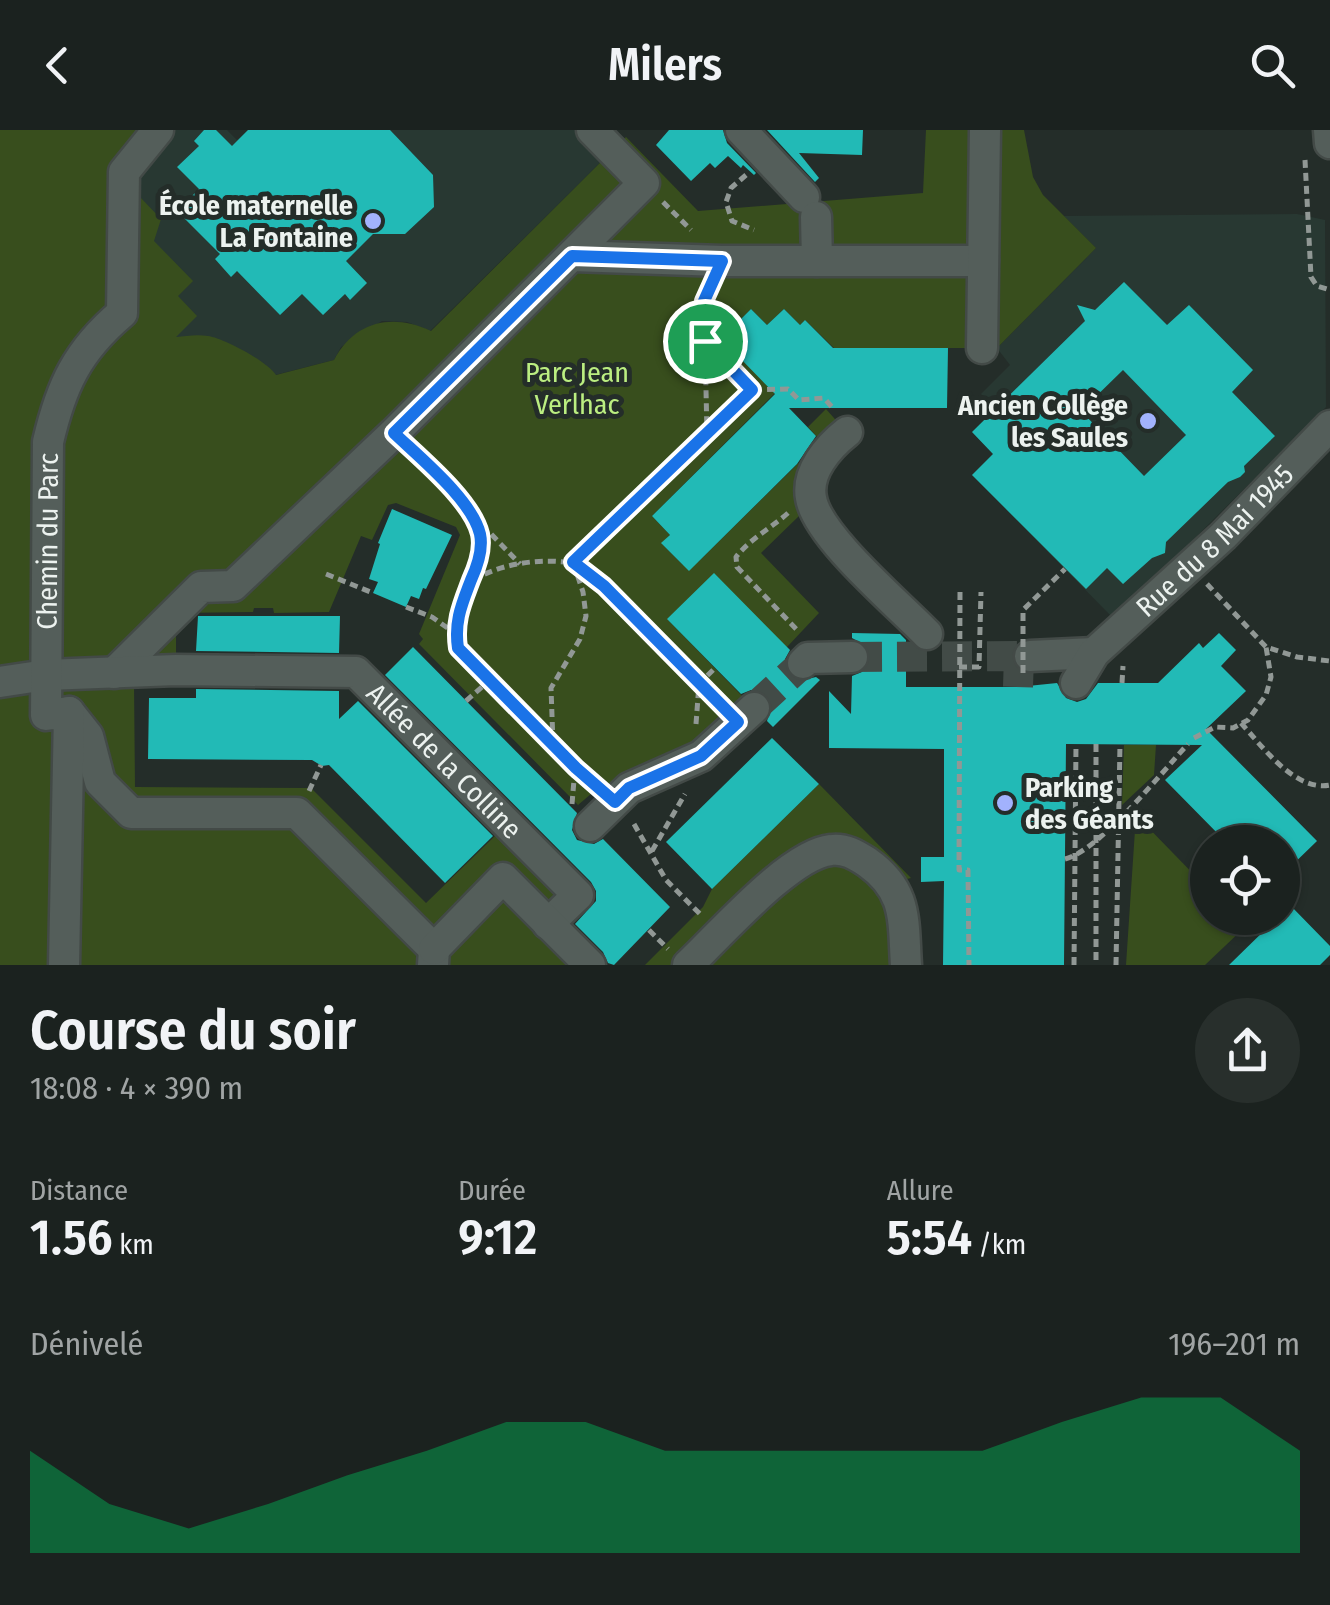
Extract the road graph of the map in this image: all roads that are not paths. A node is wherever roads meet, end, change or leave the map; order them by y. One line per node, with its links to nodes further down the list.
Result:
1 (158, 130): 18 (street, Chemin du Parc)
2 (592, 130): 7 (street)
3 (742, 130): 8 (street)
4 (985, 130): 9 (street)
5 (1329, 130): 6 (street)
6 (1317, 146)
7 (572, 256): 8 (street); 17 (street)
8 (817, 261): 9 (street)
9 (983, 261): 10 (street)
10 (982, 348)
11 (840, 420): 13 (street)
12 (1330, 426): 16 (street, Rue du 8 Mai 1945)
13 (928, 634)
14 (852, 657): 15 (street)
15 (806, 661)
16 (1026, 664)
17 (114, 673): 18 (street, Allée de la Colline); 23 (street, Allée de la Colline)
18 (46, 675): 19 (street, Allée de la Colline); 20 (street, Chemin du Parc)
19 (0, 682)
20 (69, 712): 24 (street); 25 (street)
21 (746, 715): 22 (street)
22 (581, 817)
23 (548, 924): 24 (street); 26 (street)
24 (434, 957)
25 (64, 965)
26 (590, 965)
27 (688, 965): 28 (street)
28 (906, 965)

